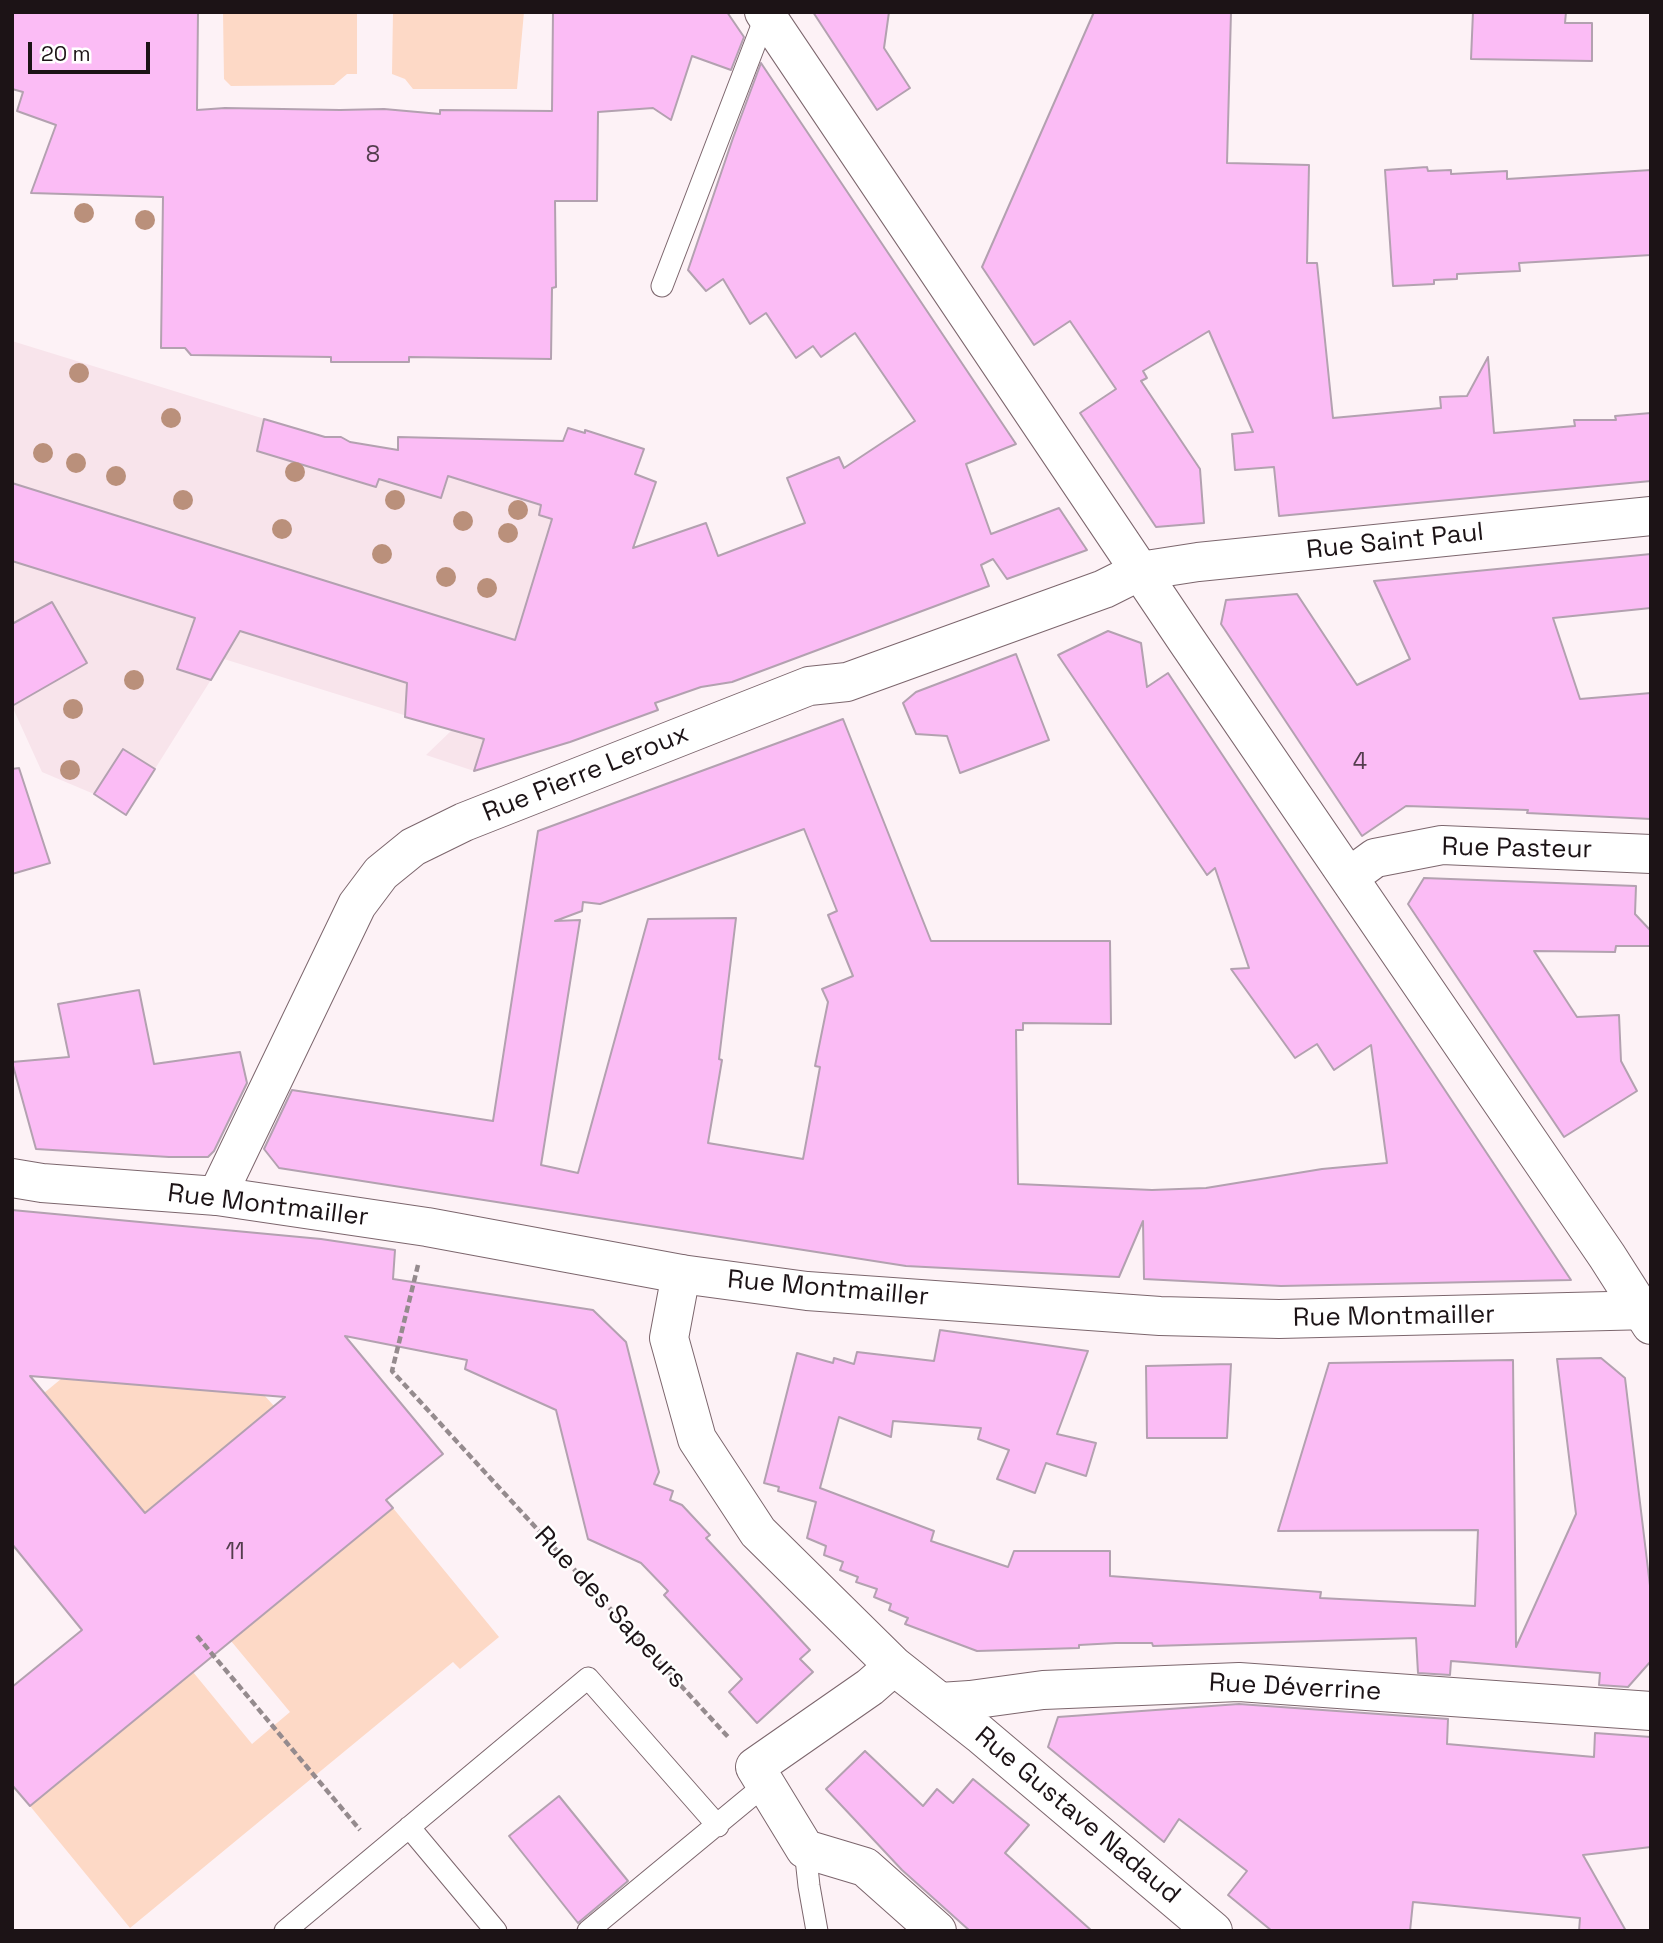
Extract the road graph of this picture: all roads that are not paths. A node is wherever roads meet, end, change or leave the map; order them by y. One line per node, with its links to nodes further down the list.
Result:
1 (765, 14): 2 (lane); 4 (street)
2 (662, 286)
3 (1651, 516): 4 (street, Rue Saint Paul)
4 (1140, 571): 6 (street); 8 (street, Rue Pierre Leroux)
5 (1651, 854): 6 (street, Rue Pasteur)
6 (1349, 877): 10 (street)
7 (12, 1178): 8 (street, Rue Montmailler)
8 (217, 1196): 9 (street, Rue Montmailler)
9 (681, 1274): 10 (street, Rue Montmailler); 11 (street, Rue Gustave Nadaud)
10 (1648, 1315)
11 (894, 1666): 12 (street, Rue Gustave Nadaud); 14 (street)
12 (940, 1702): 13 (street, Rue Déverrine); 23 (street, Rue Gustave Nadaud)
13 (1651, 1711)
14 (760, 1776): 15 (lane); 17 (street)
15 (718, 1826): 16 (lane); 20 (lane)
16 (409, 1827): 18 (lane); 19 (lane)
17 (805, 1849): 21 (lane); 22 (street)
18 (285, 1931)
19 (496, 1931)
20 (588, 1931)
21 (817, 1931)
22 (937, 1931)
23 (1213, 1931)

